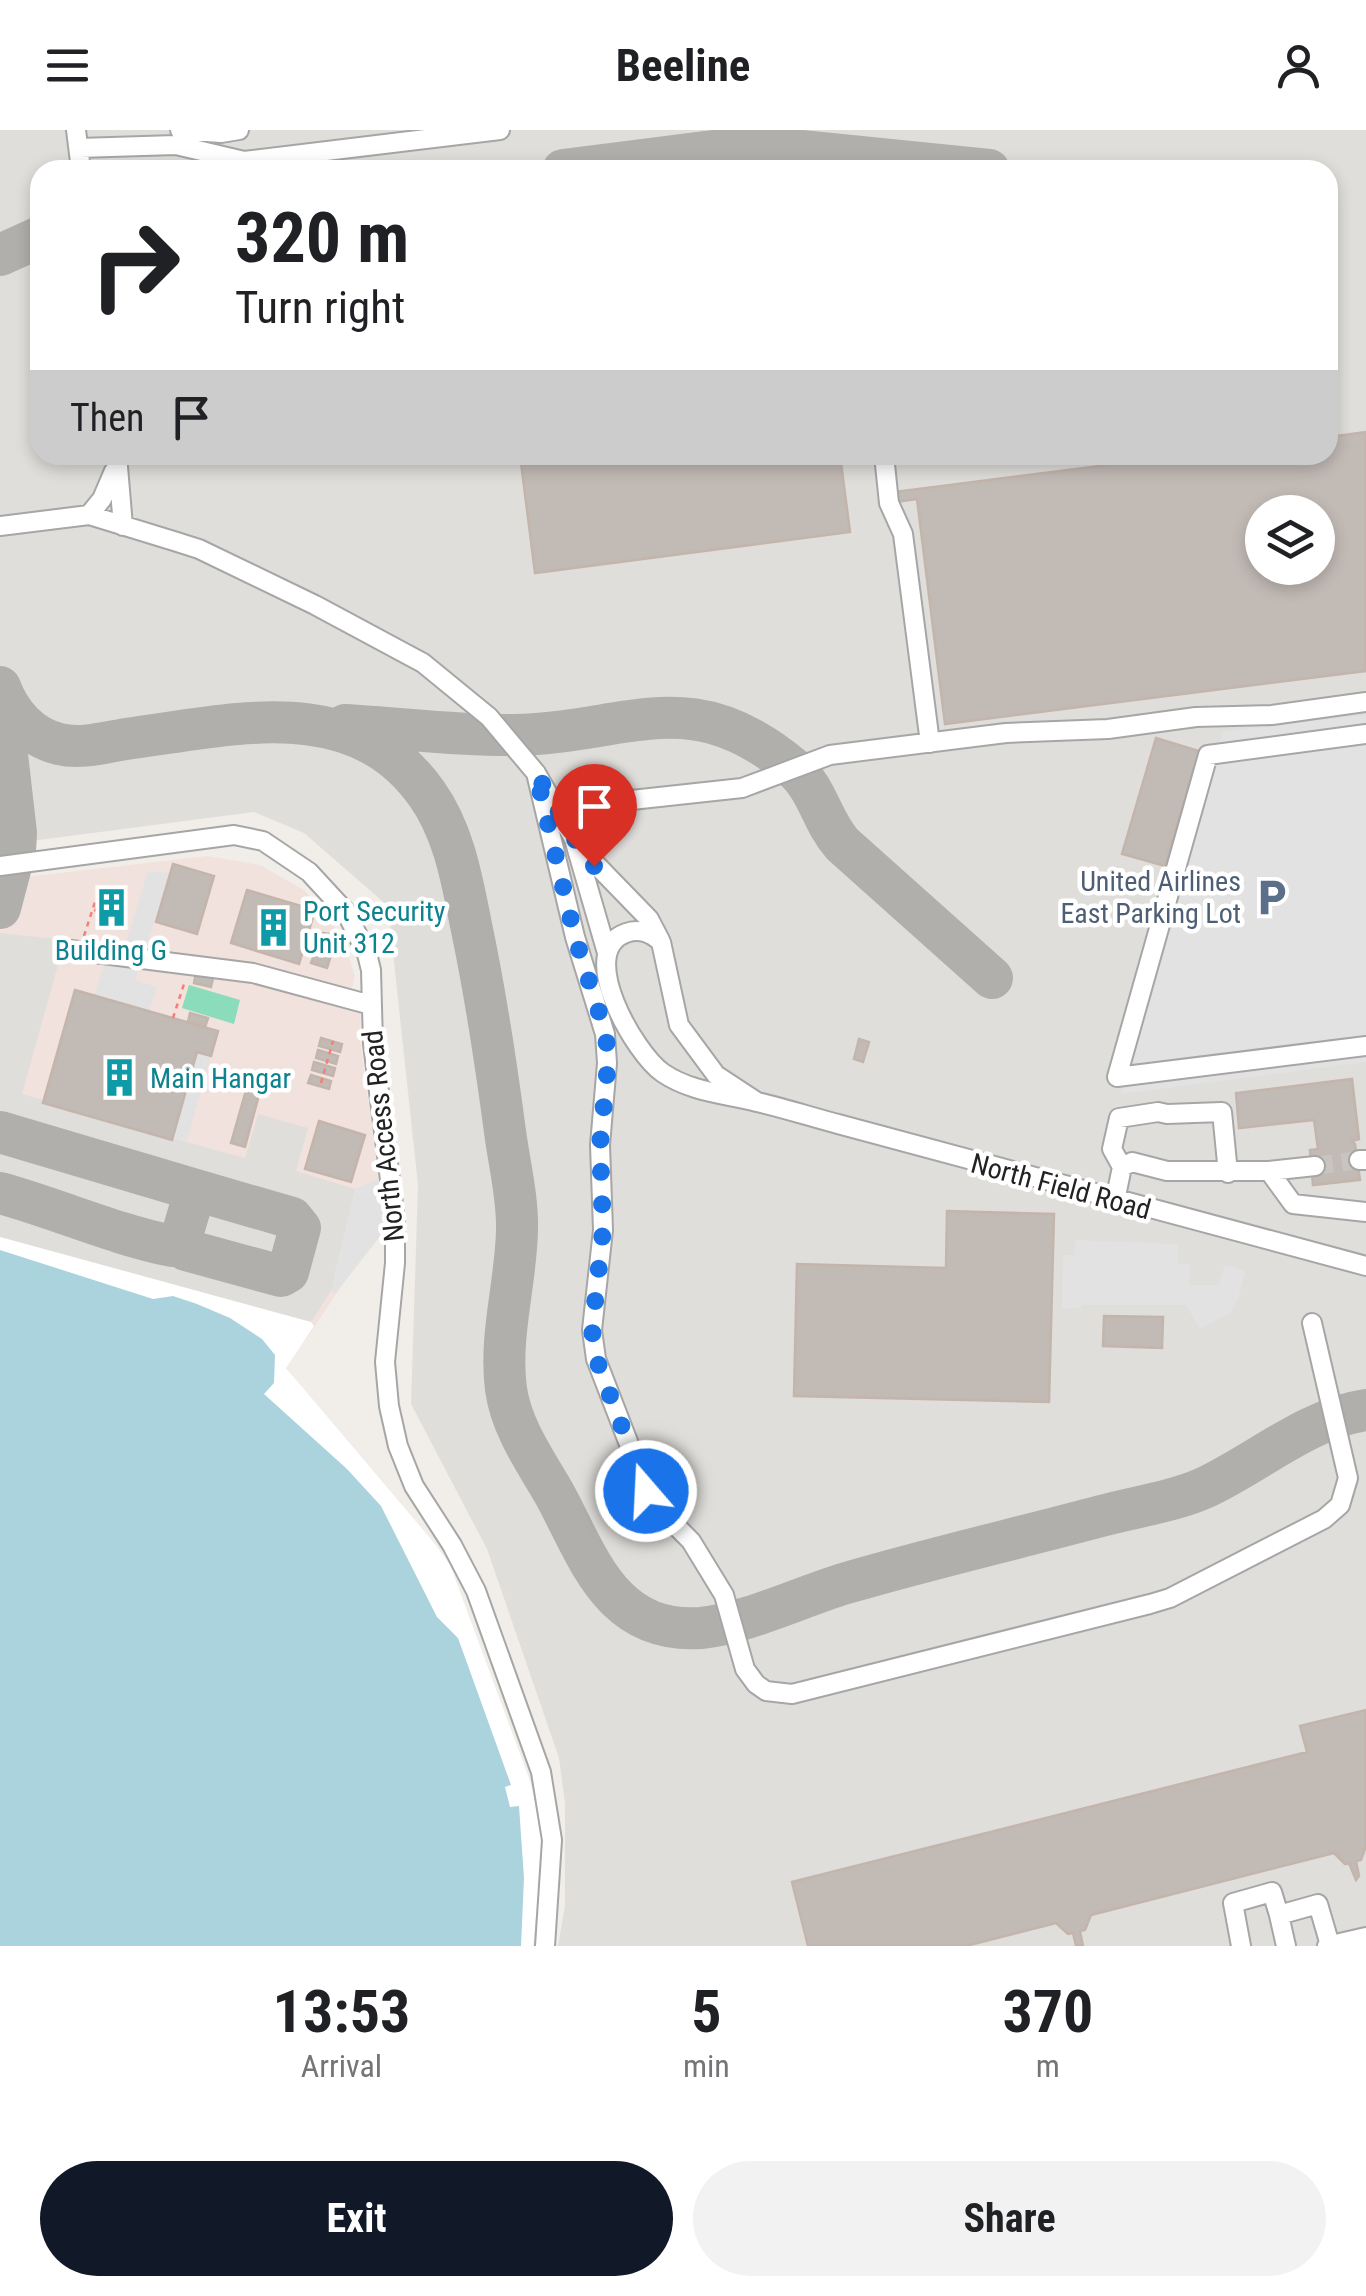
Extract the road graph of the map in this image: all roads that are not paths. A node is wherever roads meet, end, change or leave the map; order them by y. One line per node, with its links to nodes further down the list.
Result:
1 (180, 130): 2 (street)
2 (239, 130)
3 (500, 130): 4 (street)
4 (451, 133): 7 (street)
5 (78, 139): 6 (street)
6 (236, 160)
7 (258, 160)
8 (115, 465): 11 (street)
9 (118, 465): 13 (street)
10 (885, 465): 16 (street)
11 (89, 516): 12 (street); 13 (street)
12 (0, 526)
13 (123, 526): 17 (street)
14 (1366, 702): 16 (street)
15 (1366, 734): 25 (street)
16 (930, 743): 18 (street)
17 (536, 773): 18 (street); 34 (street)
18 (558, 808): 19 (street)
19 (574, 838): 21 (street); 23 (street, North Field Road)
20 (0, 866): 24 (street, North Access Road)
21 (661, 942): 23 (street); 26 (street, North Field Road)
22 (75, 951): 24 (street)
23 (607, 954): 26 (street, North Field Road)
24 (370, 1005): 37 (street, North Access Road)
25 (1366, 1046)
26 (758, 1102): 31 (street, North Field Road)
27 (1315, 1166): 29 (street)
28 (1122, 1167): 30 (street); 30 (street); 31 (street)
29 (1269, 1171): 30 (street); 32 (street)
30 (1228, 1173)
31 (1115, 1201): 33 (street, North Field Road)
32 (1366, 1212)
33 (1366, 1266)
34 (1312, 1322)
35 (1279, 1914): 38 (street); 39 (street); 40 (street)
36 (1366, 1937): 40 (street)
37 (545, 1946)
38 (1241, 1946)
39 (1286, 1946)
40 (1328, 1946)

